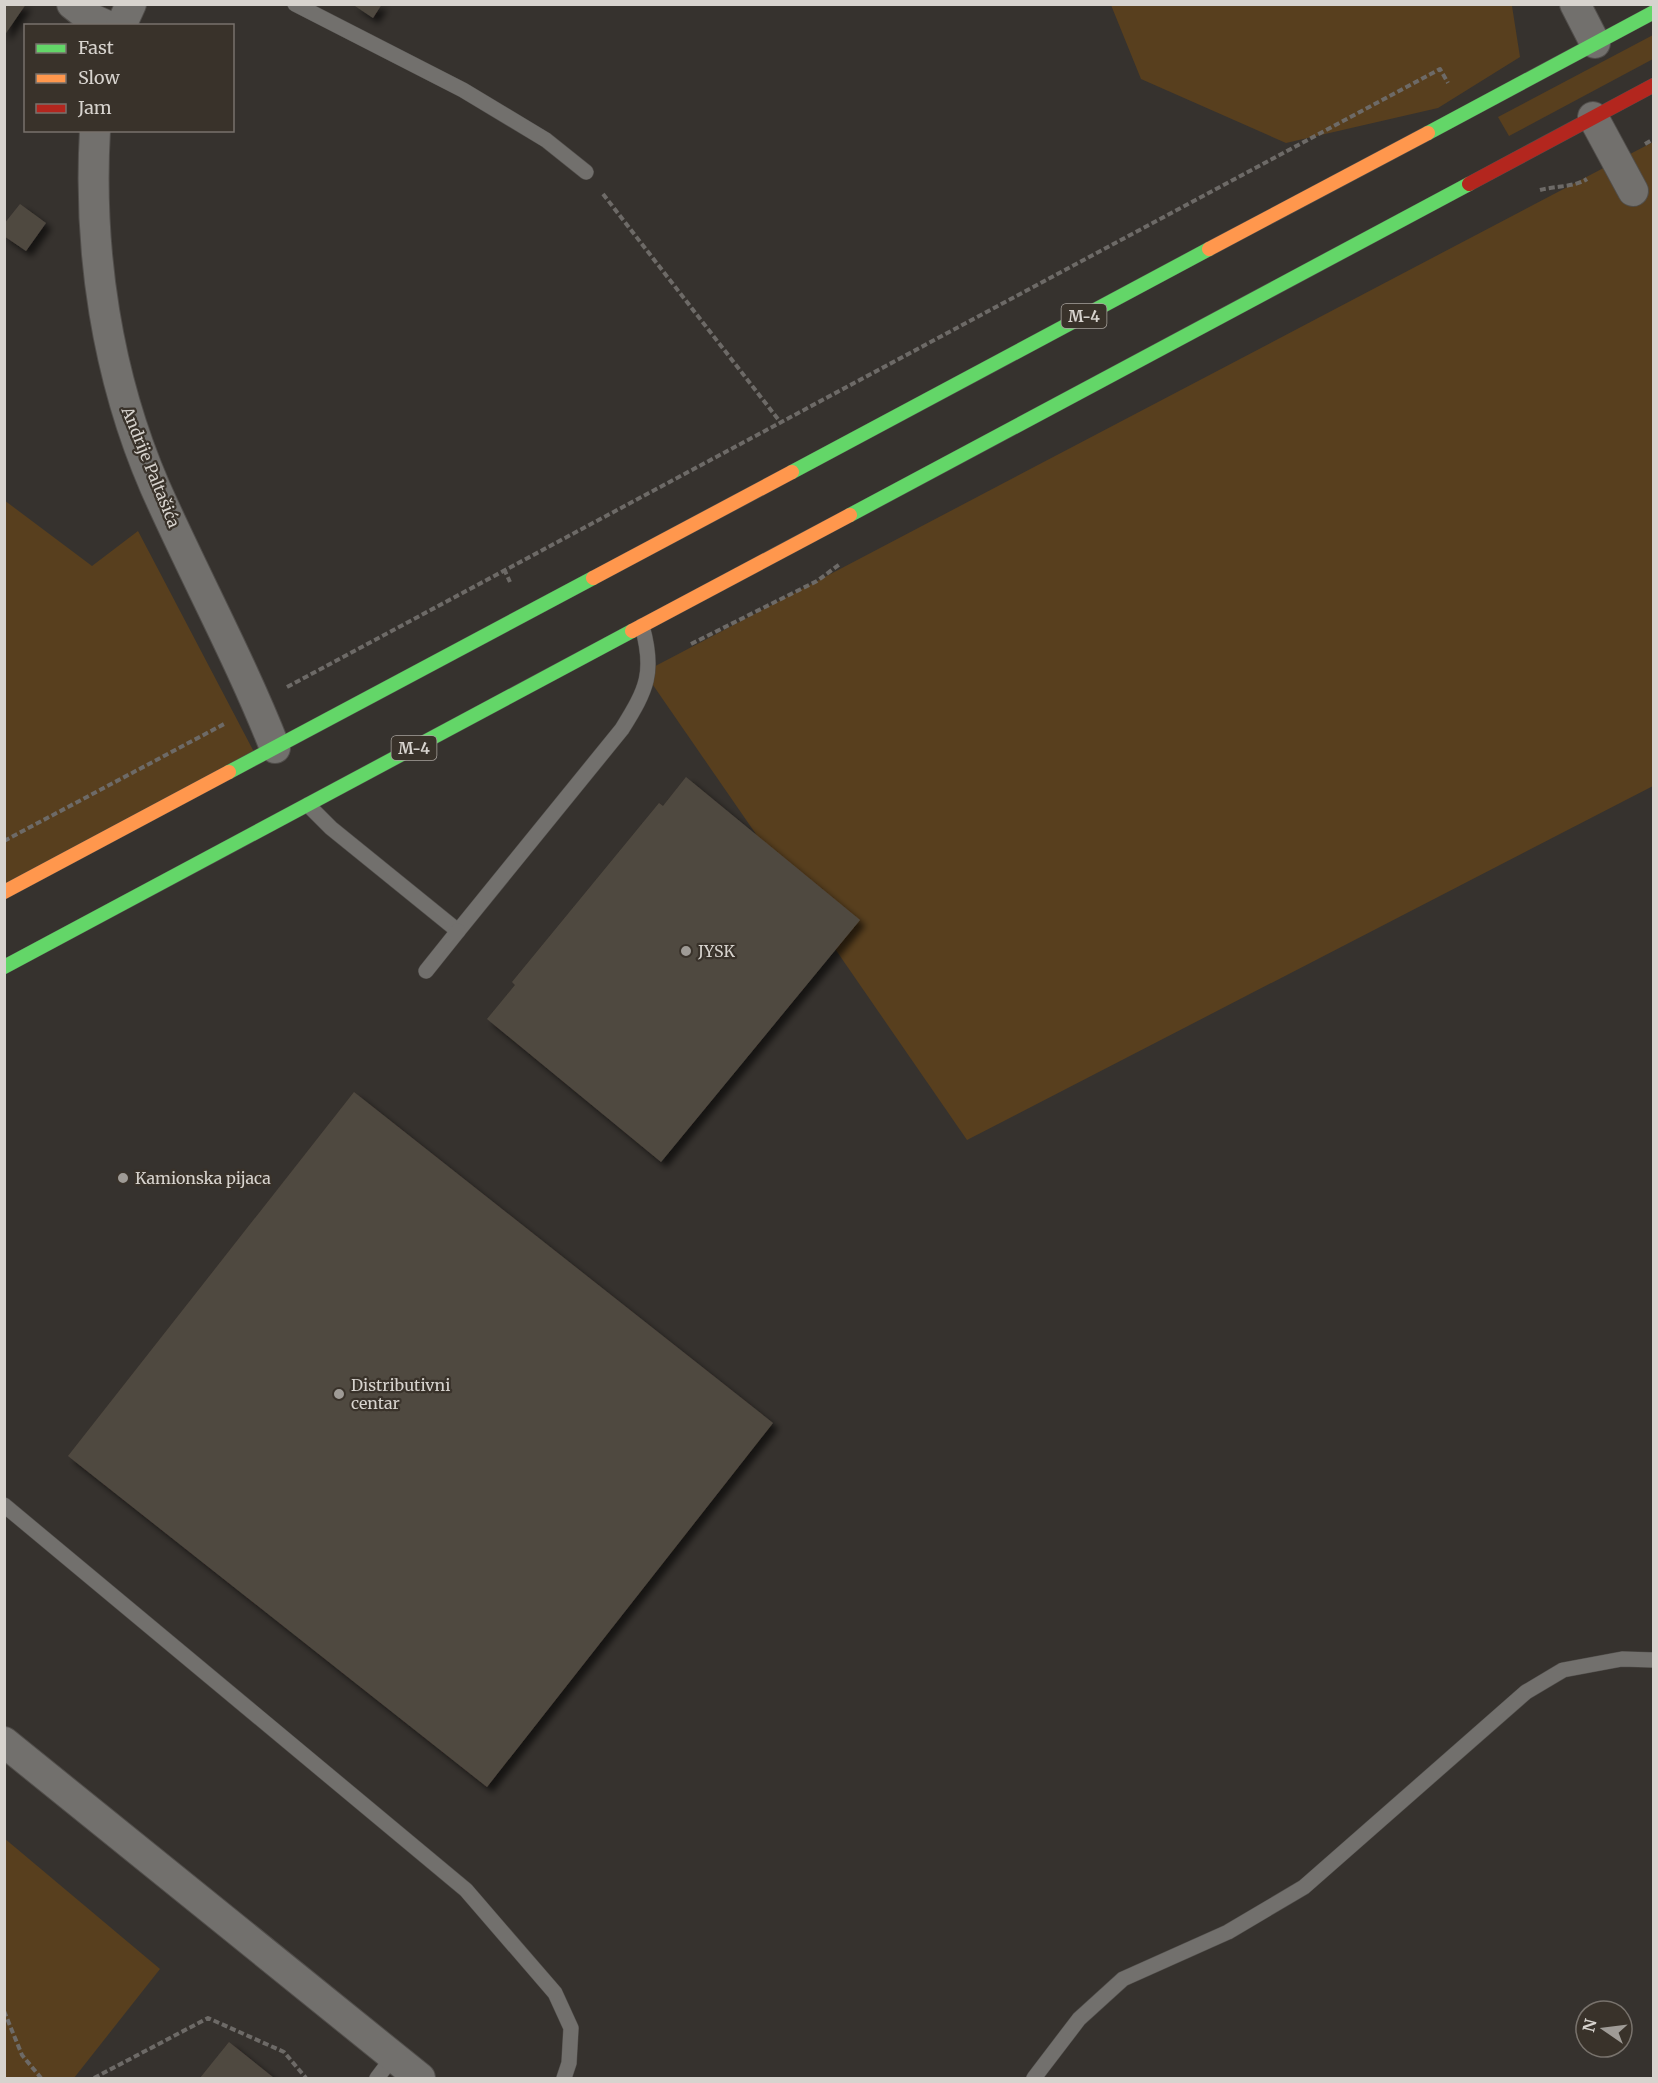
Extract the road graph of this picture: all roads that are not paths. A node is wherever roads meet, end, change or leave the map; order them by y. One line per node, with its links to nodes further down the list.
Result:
1 (72, 4): 6 (street)
2 (131, 4): 7 (street)
3 (295, 4): 12 (lane)
4 (1575, 4): 8 (street)
5 (1653, 12): 8 (main road, M-4)
6 (104, 24)
7 (122, 24)
8 (1595, 44): 15 (main road, M-4)
9 (1653, 85): 10 (main road, M-4)
10 (1593, 117): 13 (street); 14 (main road, M-4)
11 (96, 132): 15 (street, Andrije Paltašića)
12 (586, 172)
13 (1632, 191)
14 (642, 626): 16 (main road, M-4); 18 (lane)
15 (275, 748): 17 (main road, M-4)
16 (308, 805): 18 (lane); 19 (main road, M-4)
17 (4, 892)
18 (458, 931): 20 (lane)
19 (4, 967)
20 (426, 971)
21 (4, 1505): 26 (lane)
22 (1653, 1660): 27 (lane)
23 (4, 1742): 24 (street)
24 (385, 2068): 25 (street)
25 (420, 2079)
26 (564, 2079)
27 (1034, 2079)

